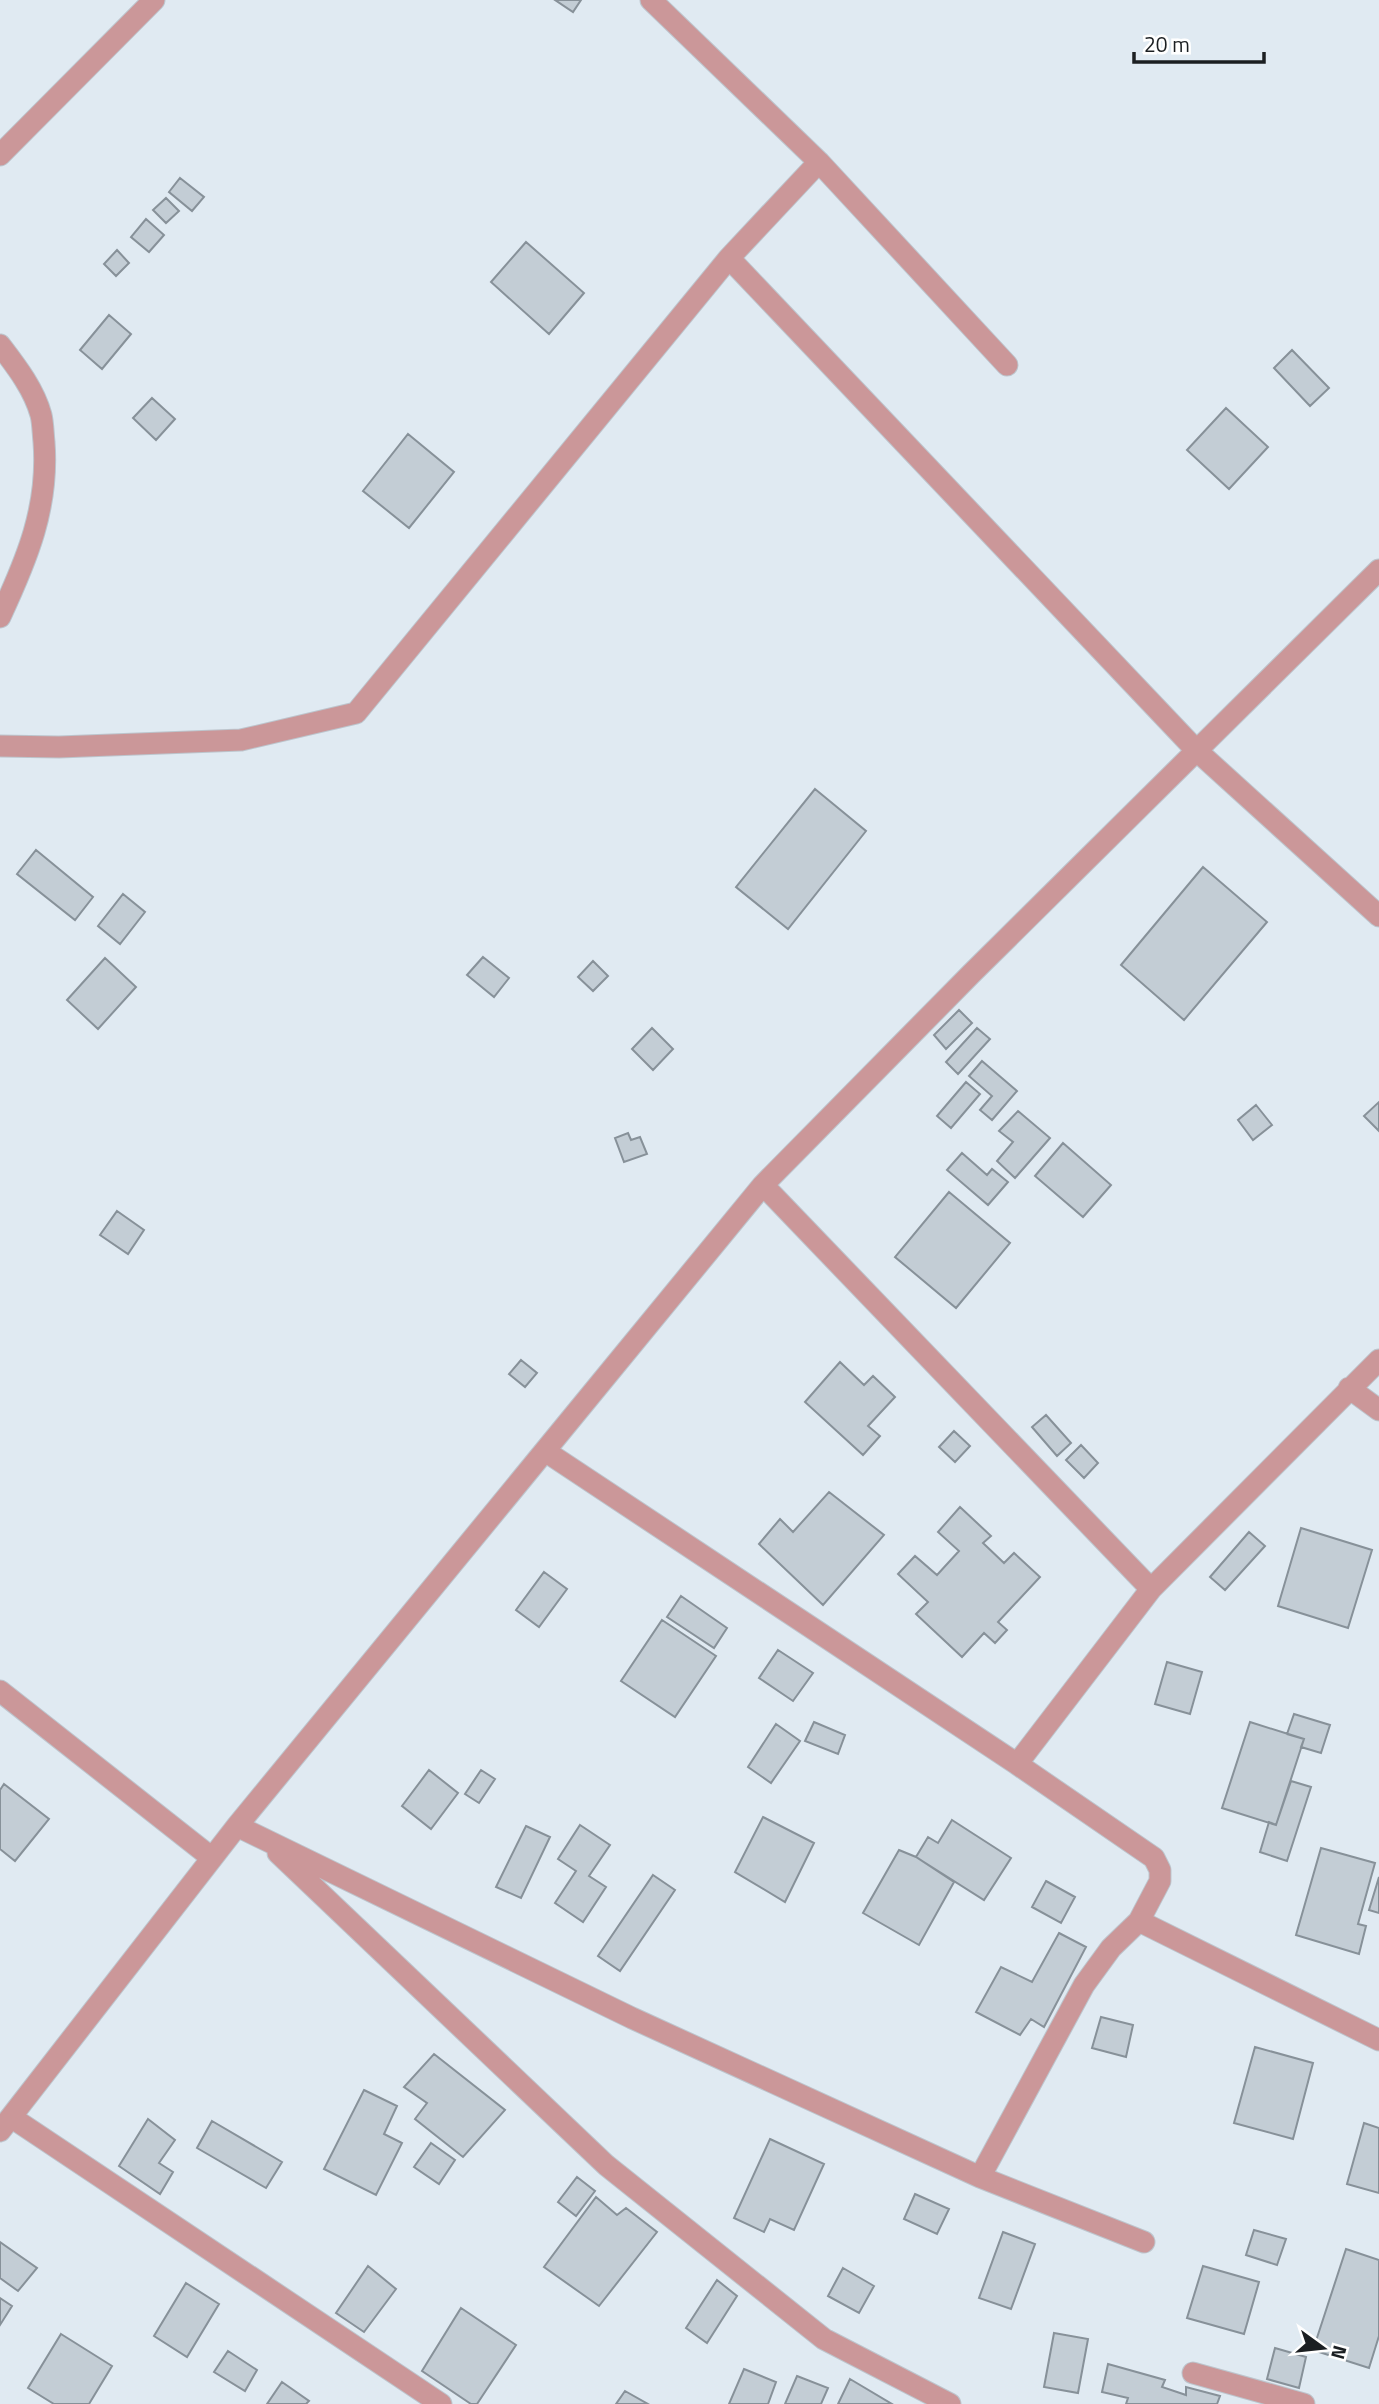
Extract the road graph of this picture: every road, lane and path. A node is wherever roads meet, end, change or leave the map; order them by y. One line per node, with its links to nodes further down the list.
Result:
1 (154, 0): 3 (street)
2 (651, 0): 4 (street)
3 (0, 155)
4 (819, 162): 5 (street); 7 (street)
5 (729, 258): 10 (street); 11 (street)
6 (0, 345): 9 (street)
7 (1007, 365)
8 (1379, 570): 11 (street)
9 (0, 617)
10 (0, 746)
11 (1196, 750): 12 (street); 13 (street)
12 (1379, 916)
13 (763, 1185): 17 (street); 18 (street)
14 (1379, 1360): 15 (street)
15 (1349, 1388): 16 (street); 18 (street)
16 (1379, 1410)
17 (545, 1451): 20 (street); 21 (street)
18 (1151, 1589): 20 (street)
19 (0, 1690): 23 (street)
20 (1017, 1764): 24 (street)
21 (237, 1826): 22 (street); 23 (street)
22 (264, 1839): 27 (street); 31 (street)
23 (212, 1858): 26 (street)
24 (1139, 1921): 25 (street); 27 (street)
25 (1379, 2040)
26 (5, 2124): 30 (street)
27 (979, 2177): 28 (street)
28 (1144, 2242)
29 (1194, 2373): 32 (street)
30 (441, 2404)
31 (950, 2404)
32 (1304, 2404)

